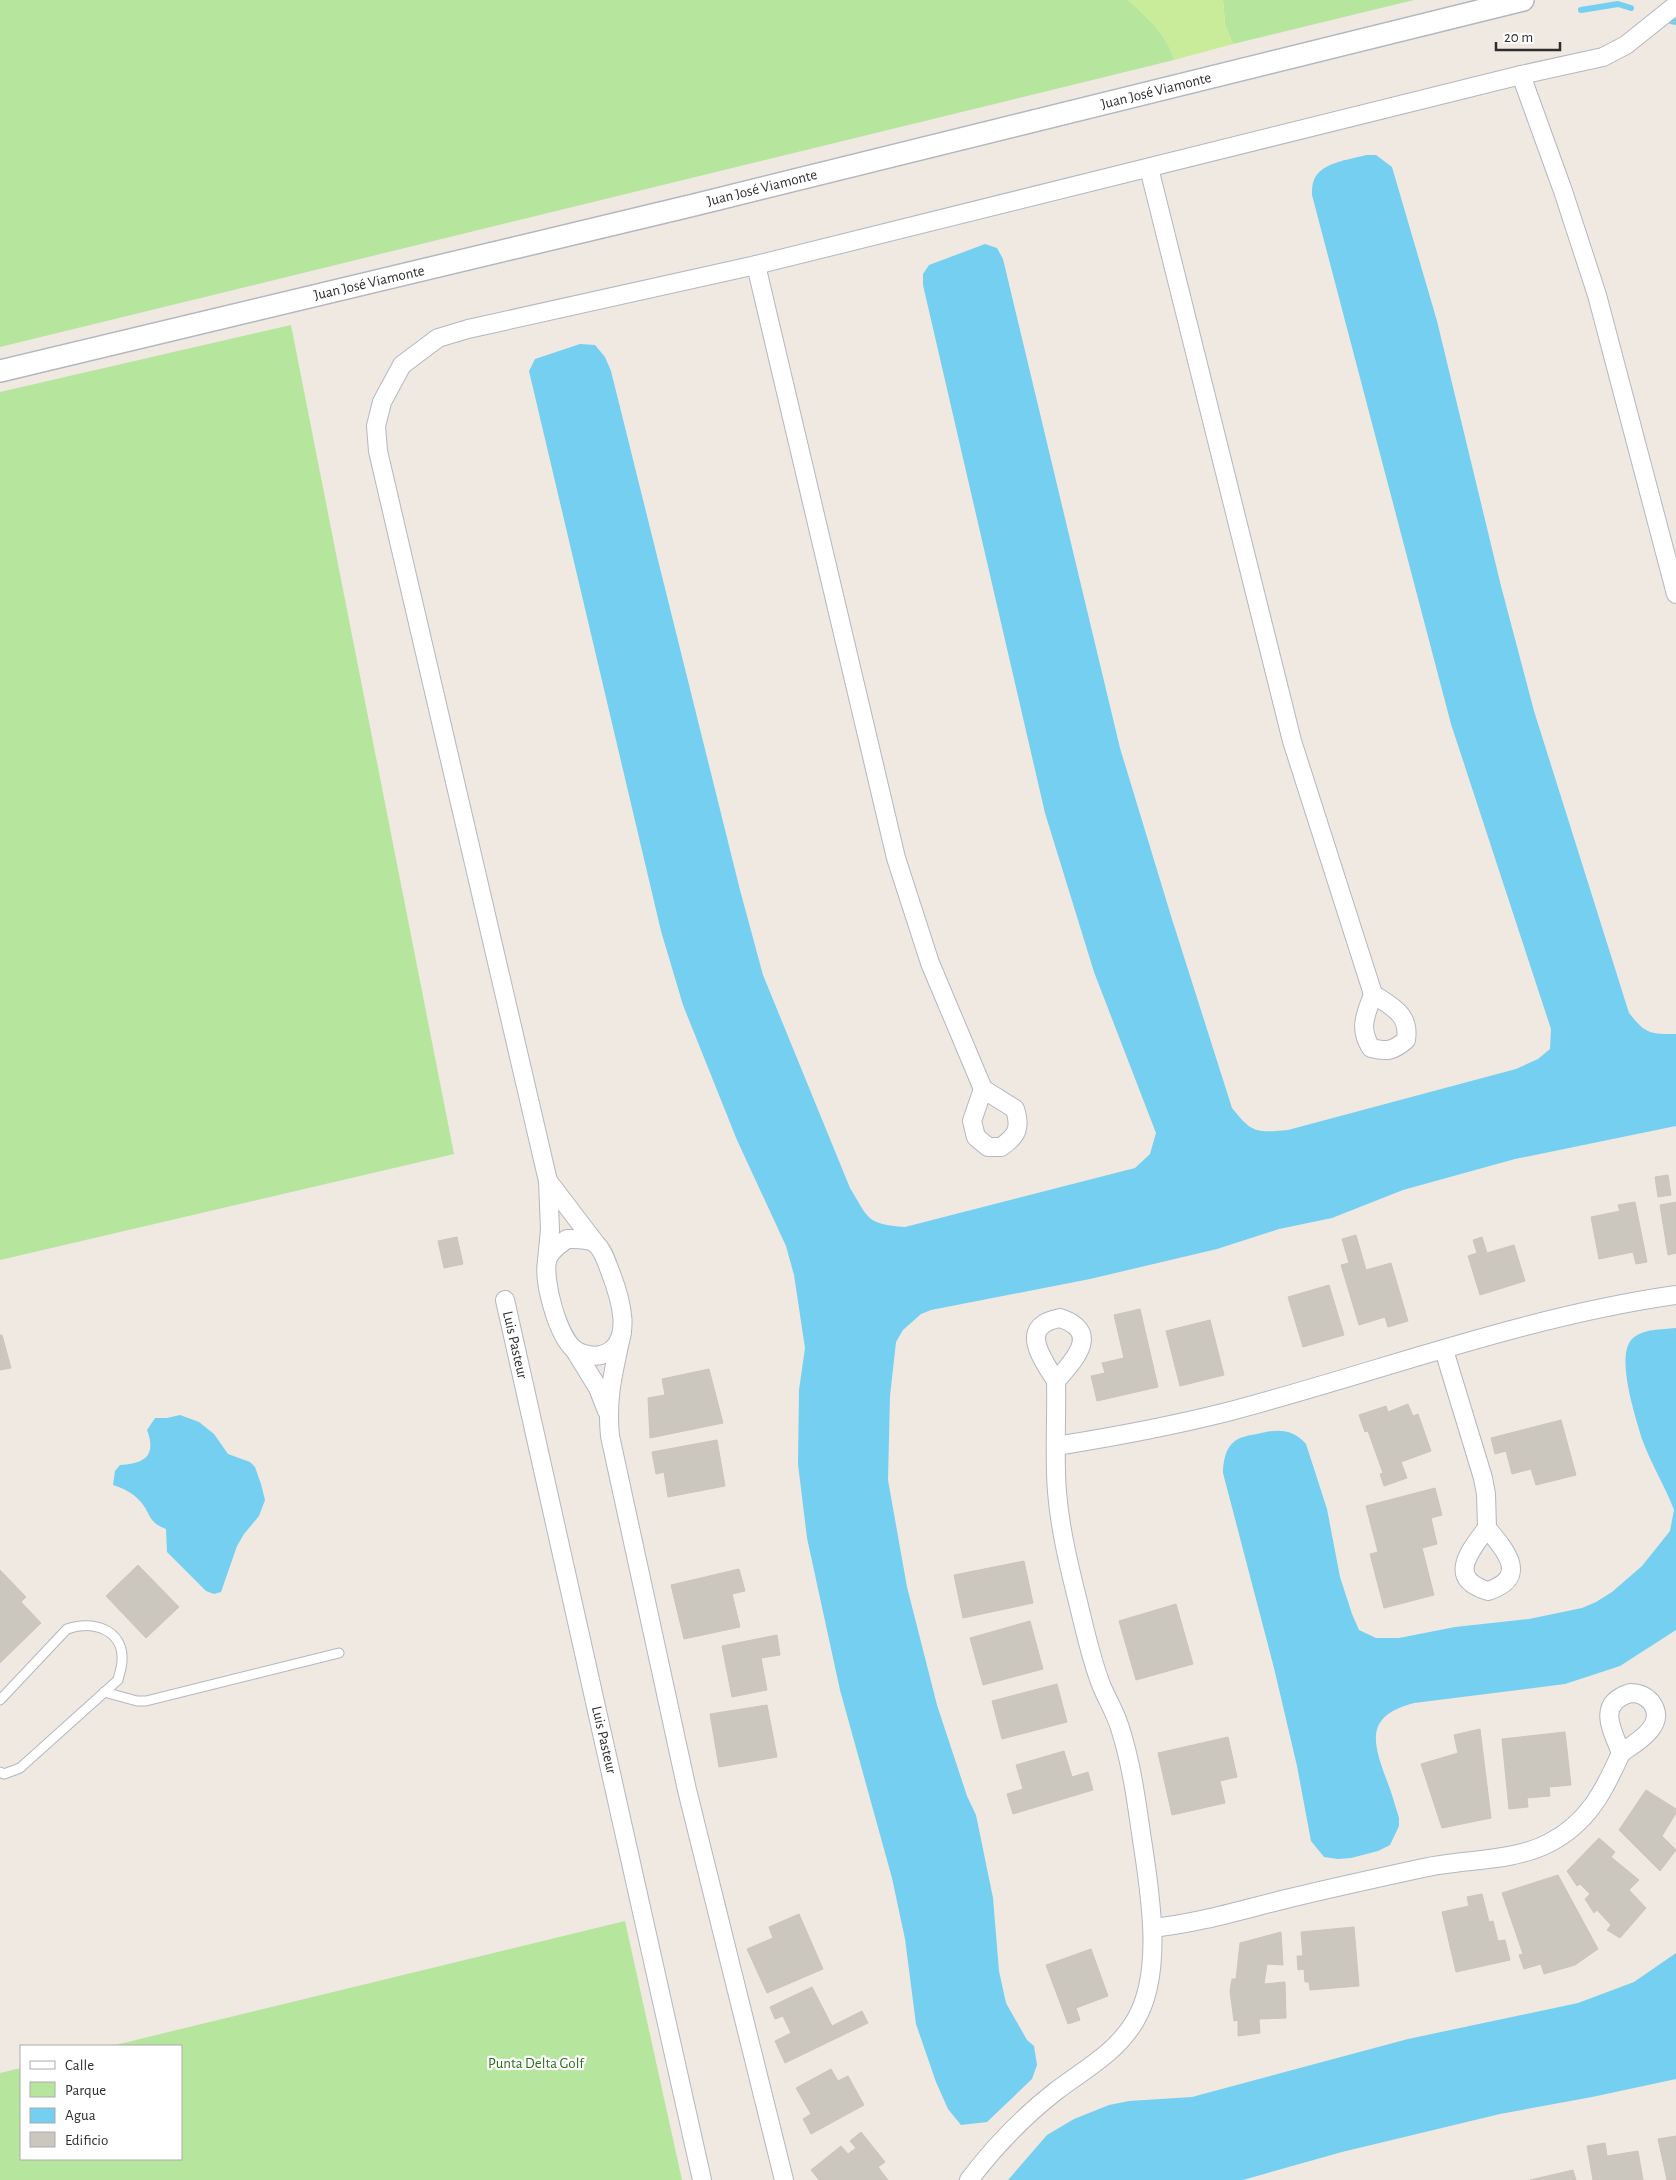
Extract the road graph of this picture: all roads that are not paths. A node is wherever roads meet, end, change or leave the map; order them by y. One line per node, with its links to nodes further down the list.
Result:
1 (1523, 0): 6 (street, Juan José Viamonte)
2 (1676, 5): 3 (street)
3 (1521, 75): 4 (street); 7 (street)
4 (1149, 168): 5 (street); 8 (street)
5 (756, 265): 9 (street); 10 (street)
6 (0, 371)
7 (1676, 594)
8 (1373, 994)
9 (983, 1089)
10 (548, 1181): 11 (street); 12 (street)
11 (596, 1244): 12 (street); 15 (street)
12 (547, 1260): 16 (street)
13 (1676, 1295): 17 (street)
14 (505, 1300): 28 (street, Luis Pasteur)
15 (622, 1332): 16 (street); 19 (street)
16 (574, 1349): 19 (street)
17 (1444, 1350): 20 (street); 21 (street)
18 (1056, 1381): 20 (street)
19 (607, 1411): 29 (street)
20 (1056, 1446): 27 (street)
21 (1487, 1528)
22 (339, 1653): 23 (lane)
23 (104, 1692): 24 (lane); 26 (lane)
24 (0, 1700)
25 (1621, 1754): 27 (street)
26 (0, 1772)
27 (1153, 1928): 30 (street)
28 (702, 2180)
29 (784, 2180)
30 (969, 2180)

